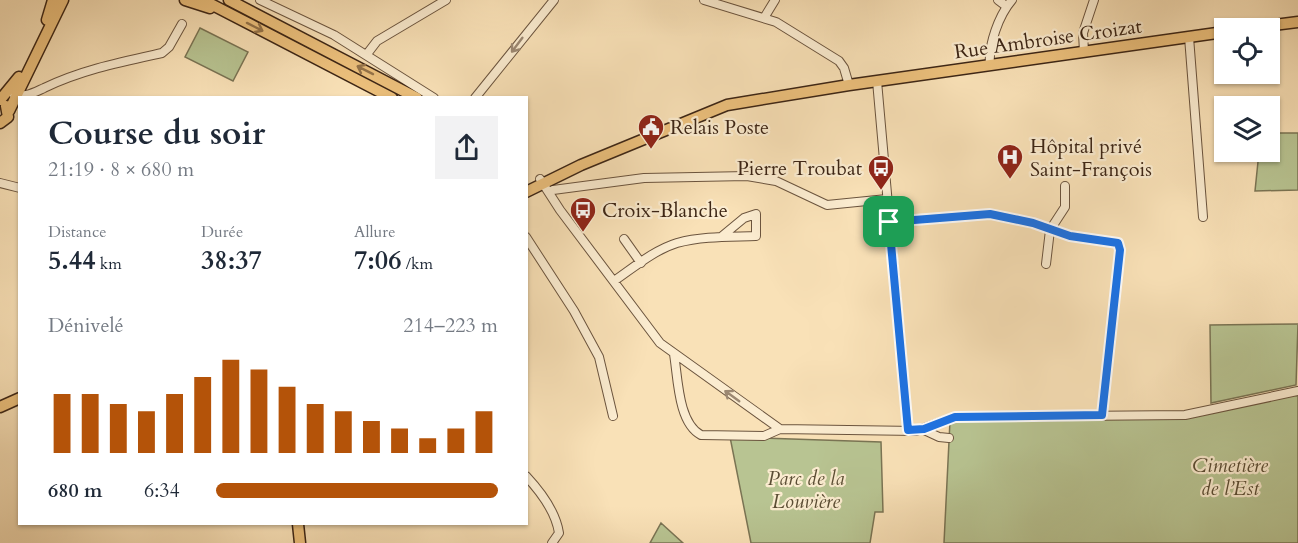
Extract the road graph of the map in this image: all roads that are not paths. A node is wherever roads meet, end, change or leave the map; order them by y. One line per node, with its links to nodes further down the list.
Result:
1 (63, 0): 14 (main road)
2 (185, 0): 15 (main road)
3 (203, 0): 15 (main road)
4 (229, 0): 29 (main road, one-way to 4)
5 (260, 0): 23 (street)
6 (446, 0): 23 (street)
7 (554, 0): 31 (street, one-way to 31)
8 (704, 0): 16 (street)
9 (775, 0): 16 (street)
10 (998, 0): 13 (street)
11 (1094, 0): 22 (street)
12 (53, 1): 14 (main road); 27 (main road)
13 (1009, 3): 24 (street)
14 (54, 16): 27 (main road)
15 (234, 16): 28 (main road, one-way to 28)
16 (764, 18): 26 (street)
17 (1298, 22): 19 (main road)
18 (182, 24): 27 (street)
19 (1280, 24)
20 (1214, 33): 21 (main road, Rue Ambroise Croizat)
21 (1189, 37): 22 (main road, Rue Ambroise Croizat); 39 (street)
22 (1084, 52): 24 (main road, Rue Ambroise Croizat)
23 (366, 54): 30 (street)
24 (990, 65): 25 (main road, Rue Ambroise Croizat)
25 (877, 81): 26 (main road, Rue Ambroise Croizat); 38 (street)
26 (849, 85): 35 (main road, Rue Ambroise Croizat)
27 (13, 93): 32 (main road)
28 (388, 96)
29 (413, 96)
30 (431, 96)
31 (477, 96)
32 (3, 104): 33 (main road)
33 (1, 124)
34 (0, 183): 37 (street)
35 (538, 184): 38 (street); 47 (street)
36 (1065, 186): 41 (street)
37 (18, 188)
38 (887, 199): 40 (street)
39 (1203, 217)
40 (889, 222): 41 (street); 56 (street)
41 (1050, 230): 46 (street); 52 (street)
42 (721, 237): 45 (street)
43 (624, 239): 45 (street)
44 (528, 240): 53 (street)
45 (641, 262): 47 (street)
46 (1046, 264)
47 (614, 281): 48 (street)
48 (674, 354): 54 (street, one-way to 48); 54 (street)
49 (1298, 391): 52 (street)
50 (18, 400): 51 (main road)
51 (0, 407)
52 (1102, 415): 55 (street)
53 (613, 416)
54 (780, 429): 56 (street)
55 (924, 429): 56 (street); 57 (street)
56 (908, 430)
57 (949, 438)
58 (528, 478): 61 (street)
59 (298, 525): 60 (main road)
60 (300, 543)
61 (552, 543)

